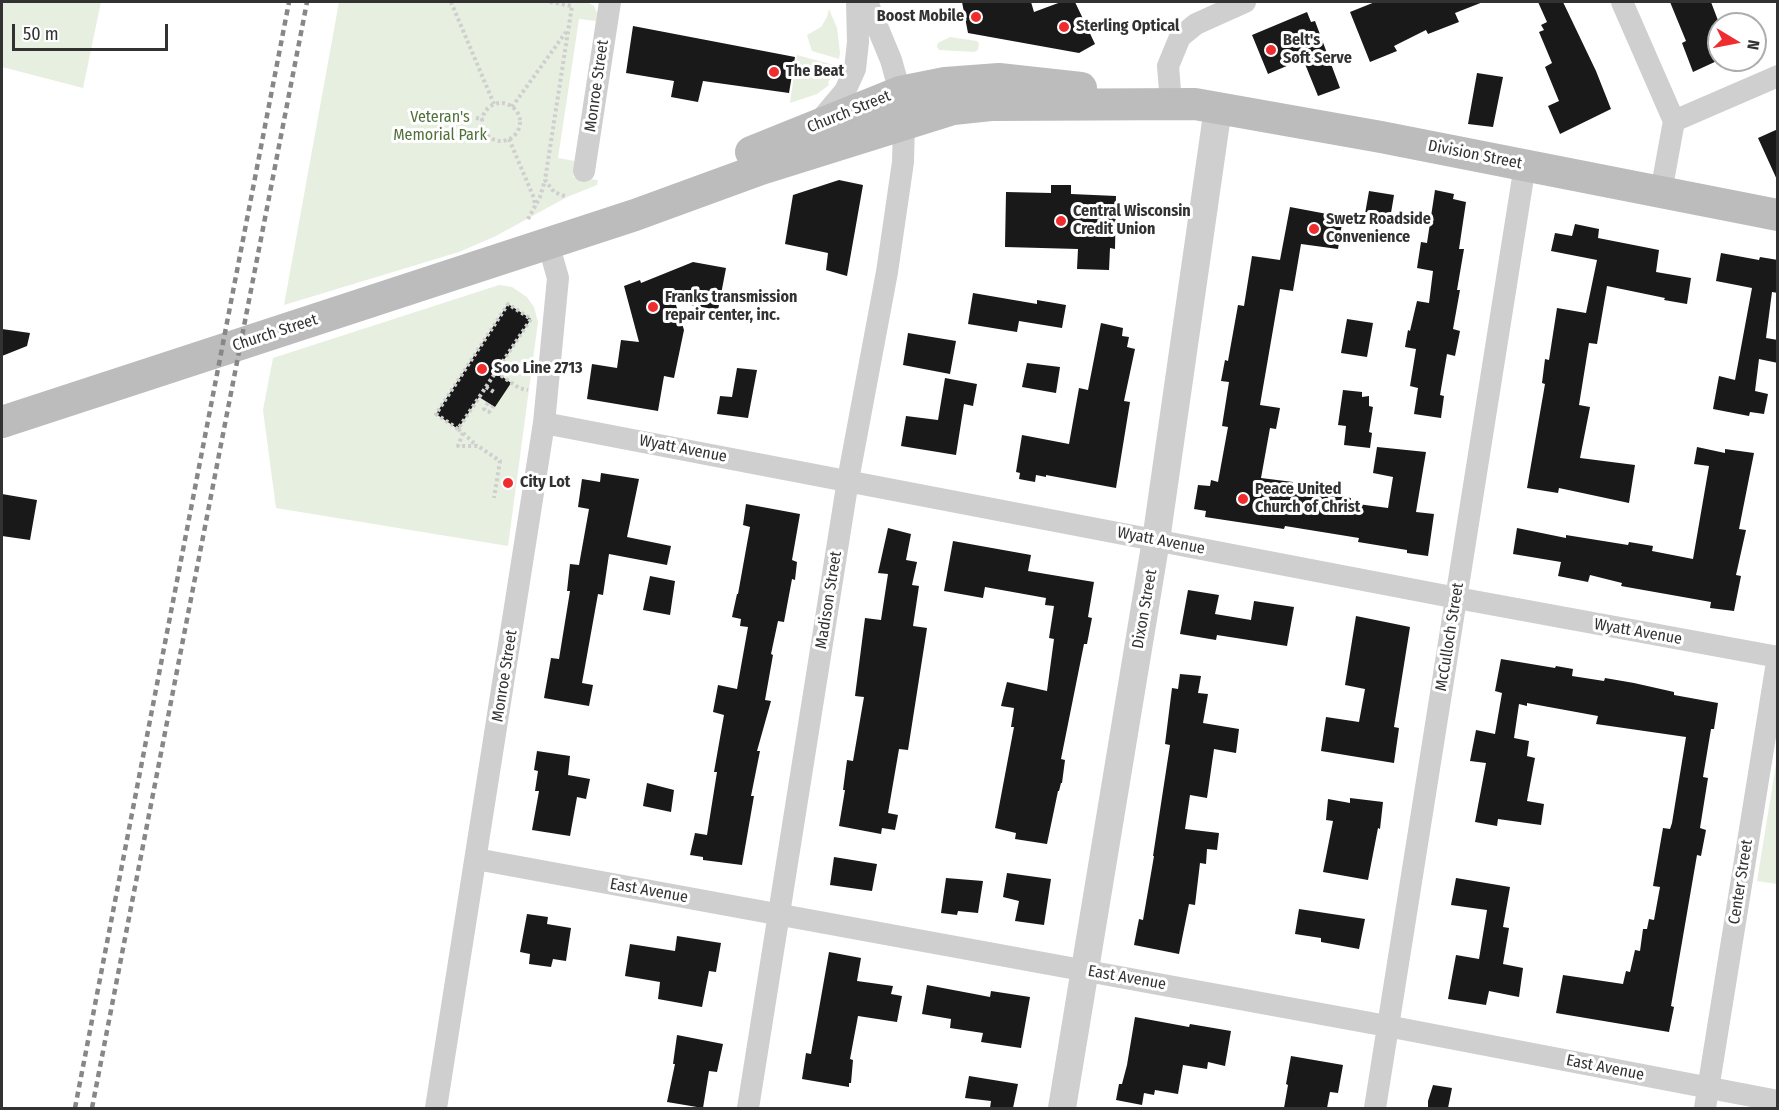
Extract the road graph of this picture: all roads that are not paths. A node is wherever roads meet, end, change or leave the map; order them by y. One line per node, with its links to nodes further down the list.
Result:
1 (610, 2): 14 (street, Monroe Street)
2 (857, 2): 12 (street)
3 (867, 2): 7 (street, Madison Street)
4 (1245, 2): 8 (street)
5 (1622, 2): 10 (street)
6 (1778, 76): 10 (street)
7 (900, 92): 8 (main road, Church Street); 11 (street, Madison Street); 12 (main road, Church Street)
8 (1171, 103): 9 (main road, Division Street); 11 (main road, Church Street)
9 (1218, 108): 13 (main road, Division Street); 21 (street, Dixon Street)
10 (1674, 121): 15 (street)
11 (904, 123): 17 (main road, Church Street); 20 (street, Madison Street)
12 (815, 126): 17 (main road, Church Street)
13 (1525, 165): 15 (main road, Division Street); 22 (street, McCulloch Street)
14 (584, 171)
15 (1661, 192): 16 (main road, Division Street)
16 (1778, 215)
17 (548, 243): 18 (main road, Church Street); 19 (street, Monroe Street)
18 (2, 422)
19 (544, 423): 20 (street, Wyatt Avenue); 24 (street, Monroe Street)
20 (848, 480): 21 (street, Wyatt Avenue); 25 (street, Madison Street)
21 (1156, 540): 22 (street, Wyatt Avenue); 26 (street, Dixon Street)
22 (1457, 598): 23 (street, Wyatt Avenue); 27 (street, McCulloch Street)
23 (1777, 657): 28 (street, Center Street)
24 (476, 860): 25 (street, East Avenue); 30 (street, Monroe Street)
25 (780, 914): 26 (street, East Avenue); 31 (street, Madison Street)
26 (1084, 970): 27 (street, East Avenue); 32 (street, Dixon Street)
27 (1388, 1026): 28 (street, East Avenue); 33 (street, McCulloch Street)
28 (1707, 1098): 29 (street, East Avenue)
29 (1778, 1101)
30 (436, 1108)
31 (748, 1108)
32 (1062, 1108)
33 (1375, 1108)

